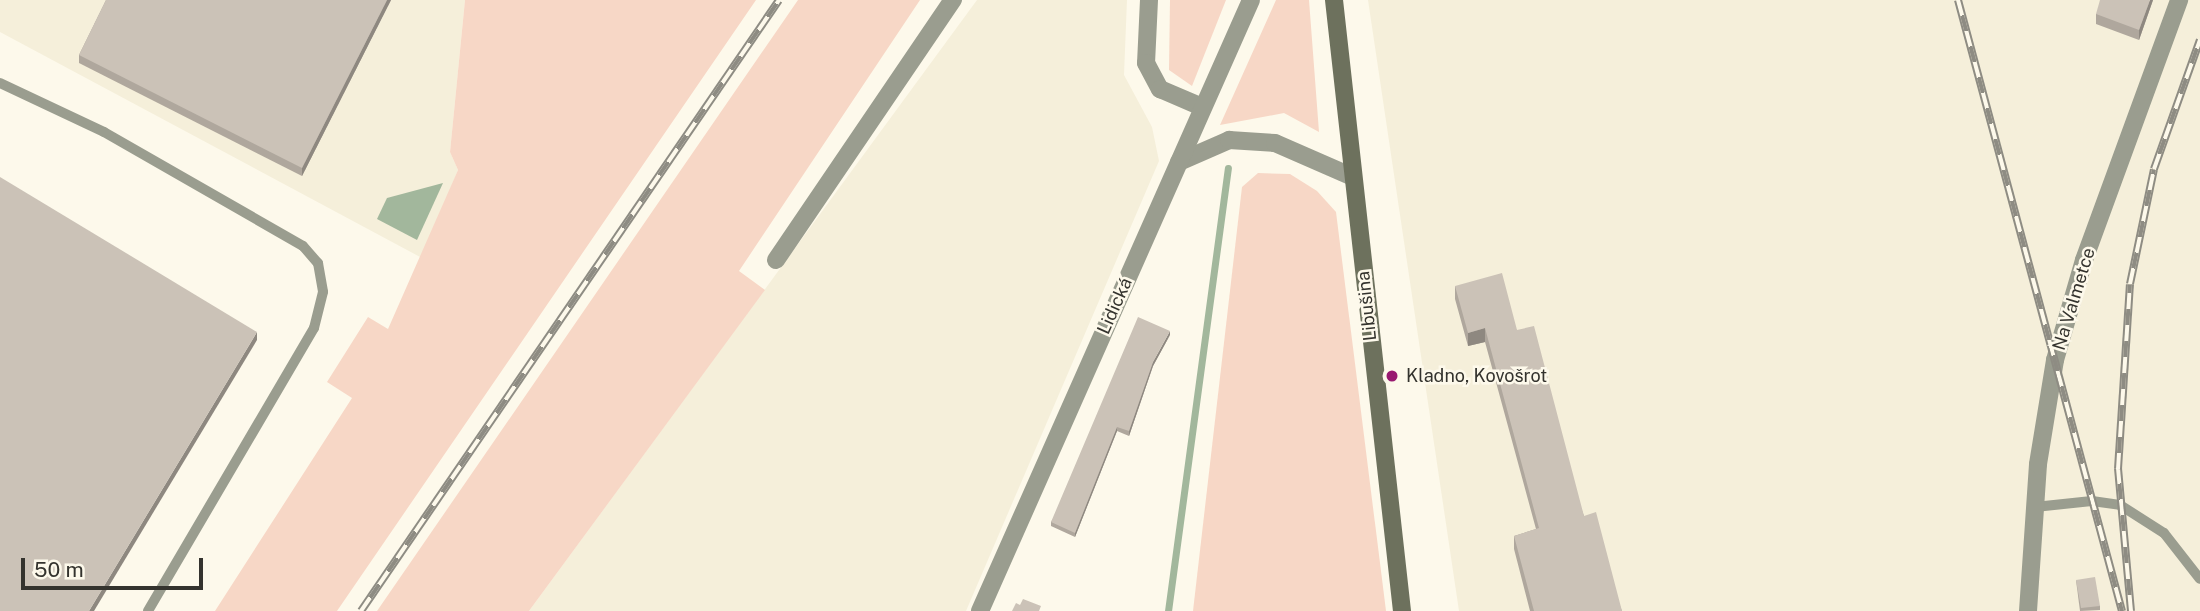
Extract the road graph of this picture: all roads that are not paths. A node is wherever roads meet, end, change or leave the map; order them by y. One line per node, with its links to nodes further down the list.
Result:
1 (953, 0): 10 (street)
2 (1149, 0): 7 (street)
3 (1251, 0): 7 (street, Lidická)
4 (1334, 0): 9 (main road, Libušina)
5 (2179, 0): 11 (street, Na Valmetce)
6 (0, 83): 13 (lane)
7 (1202, 107): 8 (street, Lidická)
8 (1179, 162): 9 (street); 14 (street, Lidická)
9 (1353, 177): 15 (main road, Libušina)
10 (776, 260)
11 (2035, 507): 12 (lane); 16 (street, Na Valmetce)
12 (2200, 579)
13 (148, 611)
14 (980, 611)
15 (1402, 611)
16 (2028, 611)

